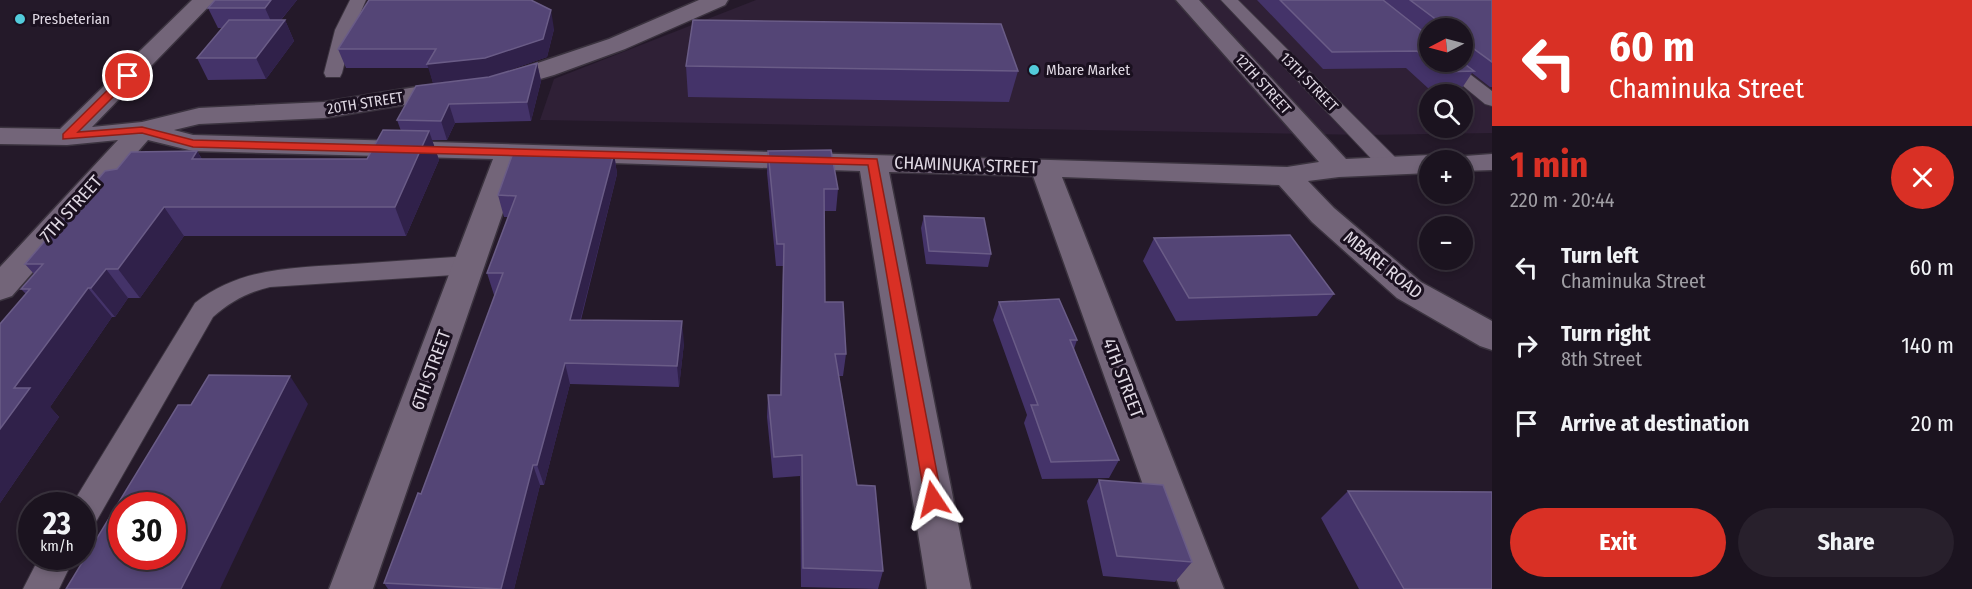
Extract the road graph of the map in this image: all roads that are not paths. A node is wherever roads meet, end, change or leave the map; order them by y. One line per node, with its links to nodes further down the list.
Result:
1 (204, 0): 11 (street)
2 (358, 0): 7 (lane)
3 (717, 0): 9 (street, 20TH STREET)
4 (1187, 0): 19 (street, 12TH STREET)
5 (1229, 0): 17 (lane, 13TH STREET)
6 (1456, 72): 8 (lane)
7 (333, 73)
8 (1492, 100)
9 (142, 130): 11 (street, CHAMINUKA STREET); 12 (street, CHAMINUKA STREET); 22 (street, 7TH STREET)
10 (0, 136): 11 (street, CHAMINUKA STREET)
11 (67, 137)
12 (510, 151): 13 (street, CHAMINUKA STREET); 21 (street, 6TH STREET)
13 (873, 162): 18 (street, CHAMINUKA STREET); 28 (street)
14 (1492, 162): 15 (street)
15 (1473, 163)
16 (1419, 164): 17 (street, CHAMINUKA STREET)
17 (1390, 165): 19 (street, CHAMINUKA STREET)
18 (1044, 168): 20 (street, CHAMINUKA STREET); 29 (street, 4TH STREET)
19 (1339, 168): 20 (street, CHAMINUKA STREET)
20 (1287, 176): 23 (street, MBARE ROAD)
21 (469, 265): 24 (lane); 27 (street, 6TH STREET)
22 (0, 288)
23 (1492, 338)
24 (96, 493)
25 (51, 570): 26 (lane)
26 (40, 589)
27 (351, 589)
28 (949, 589)
29 (1202, 589)

